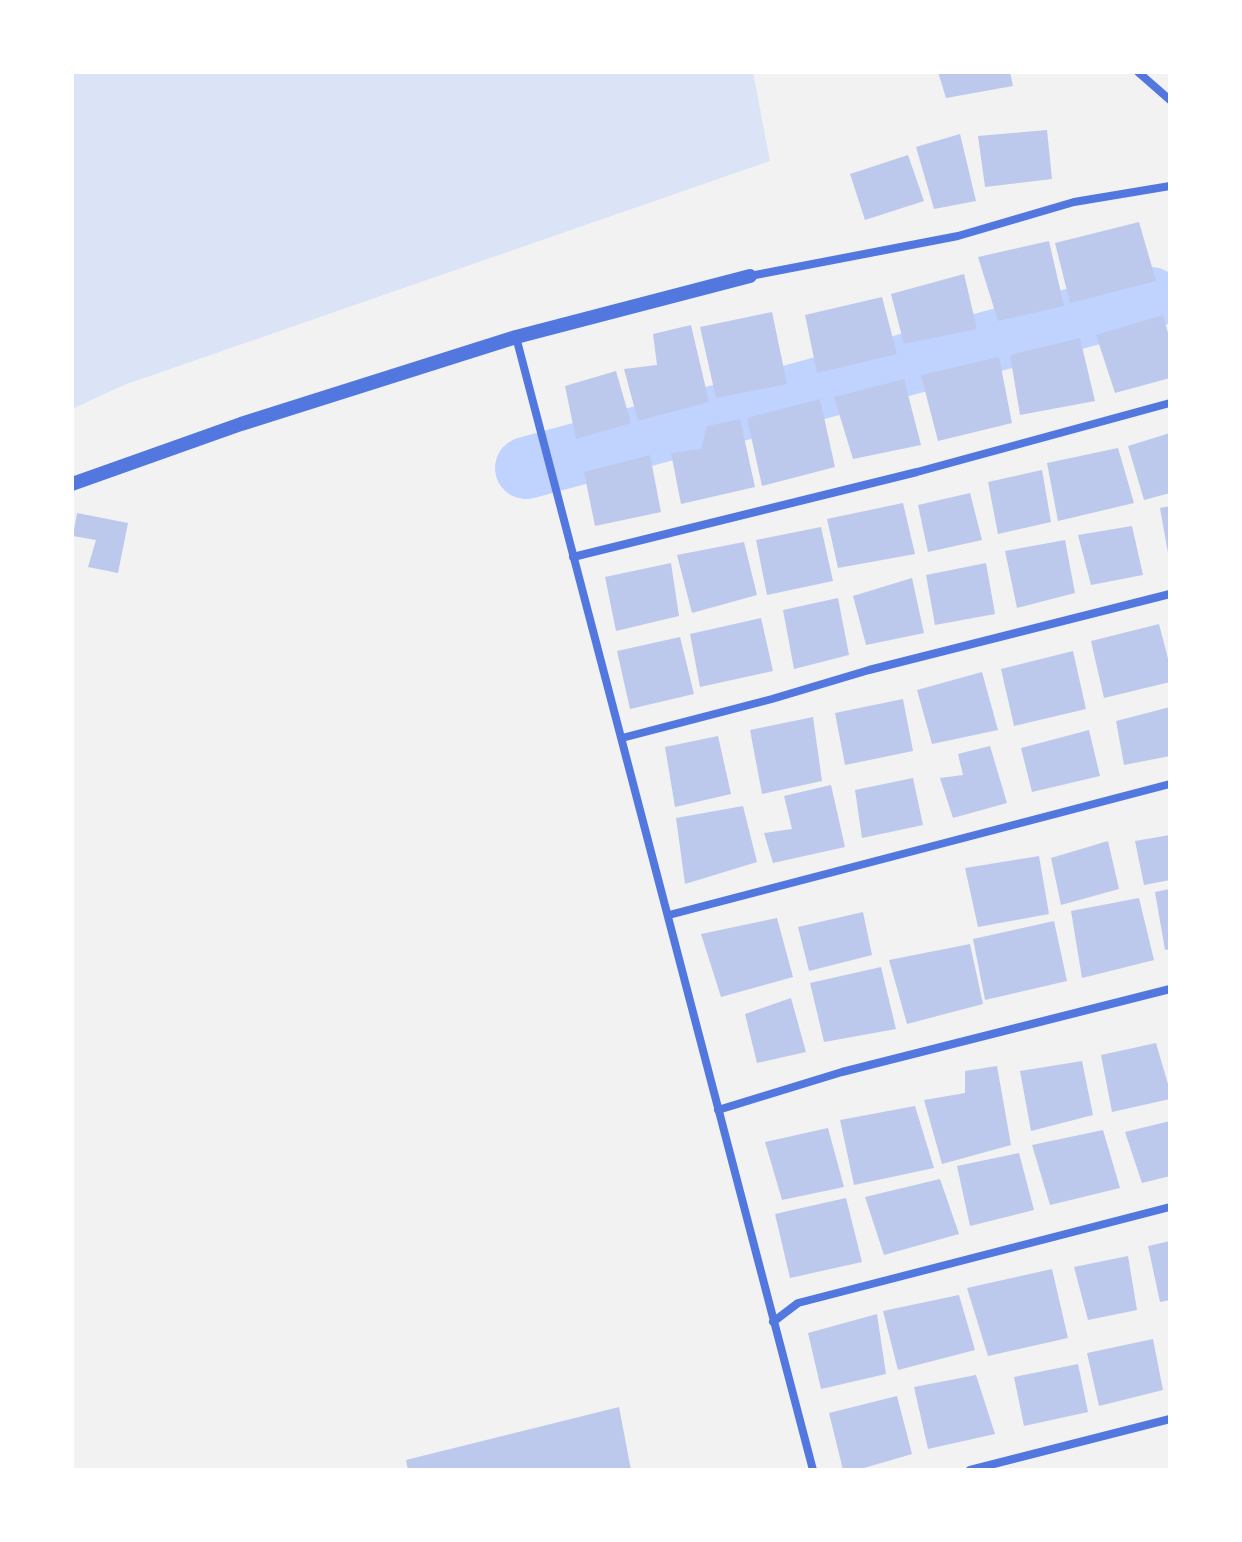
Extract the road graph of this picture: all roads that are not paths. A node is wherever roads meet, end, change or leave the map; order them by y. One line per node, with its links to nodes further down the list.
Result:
1 (1138, 72): 2 (street)
2 (1170, 100)
3 (1170, 186): 4 (street)
4 (750, 276): 5 (street)
5 (516, 337): 7 (street); 8 (street)
6 (1170, 403): 8 (street)
7 (72, 484)
8 (573, 557): 10 (street)
9 (1170, 594): 10 (street)
10 (622, 738): 12 (street)
11 (1170, 784): 12 (street)
12 (669, 915): 14 (street)
13 (1170, 989): 14 (street)
14 (718, 1110): 16 (street)
15 (1170, 1207): 16 (street)
16 (773, 1322): 18 (street)
17 (1170, 1419): 19 (street)
18 (813, 1470)
19 (970, 1470)

